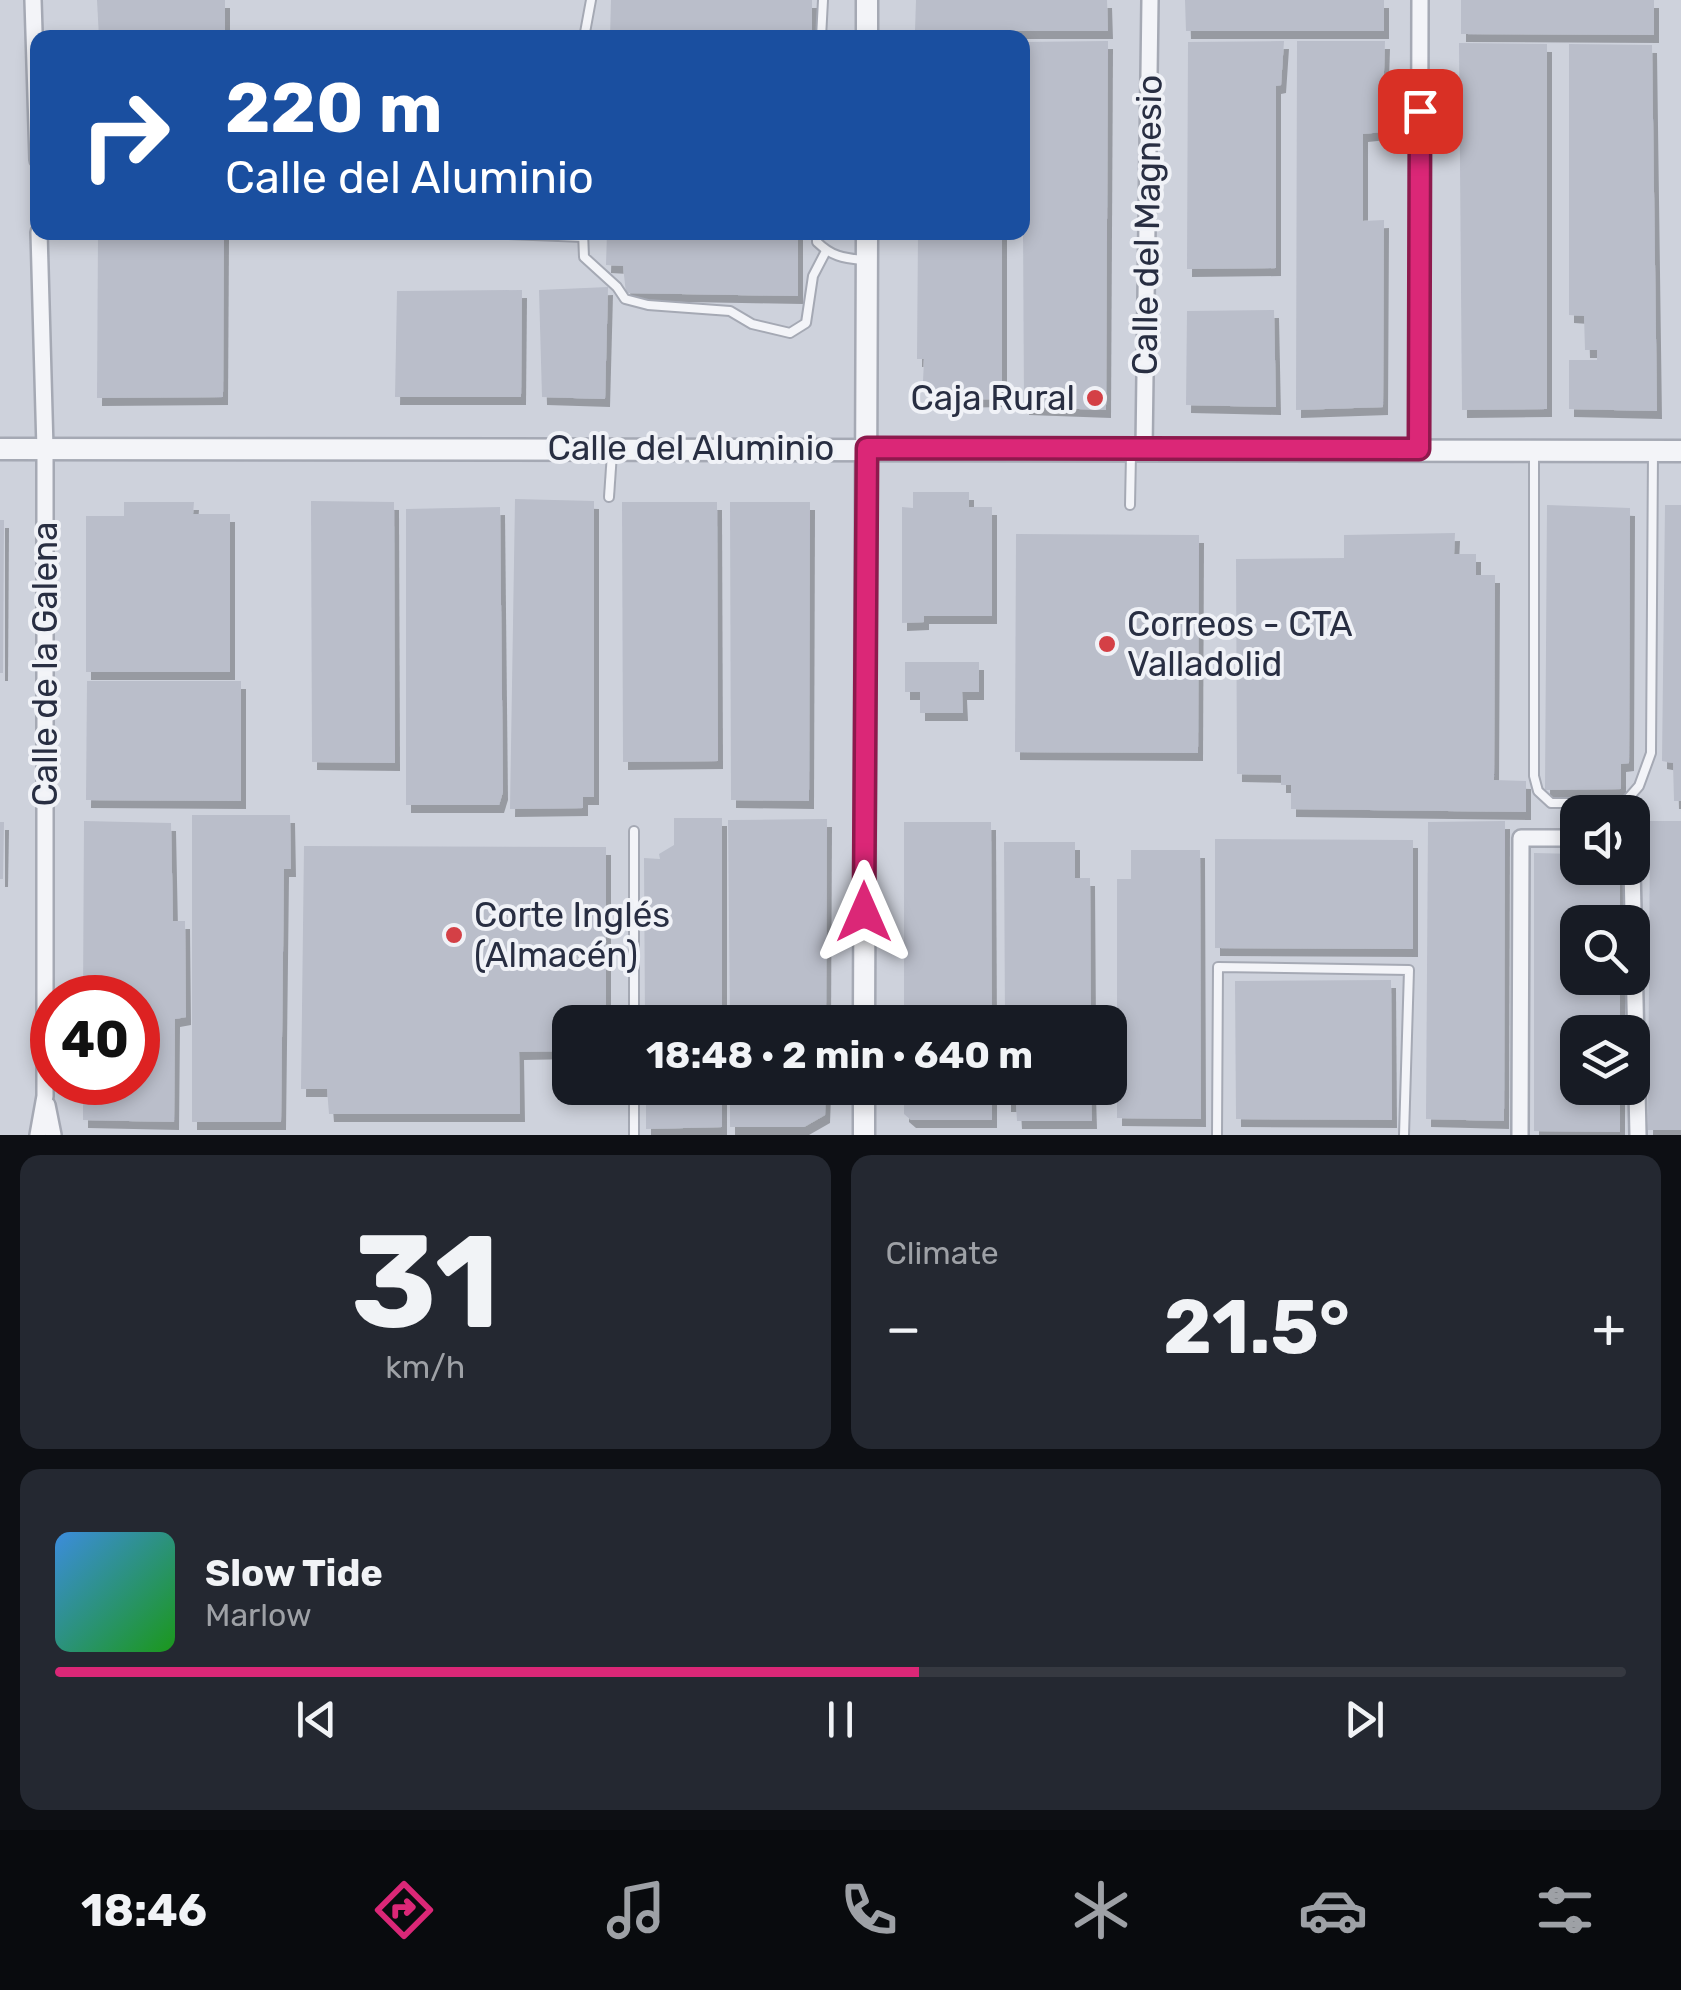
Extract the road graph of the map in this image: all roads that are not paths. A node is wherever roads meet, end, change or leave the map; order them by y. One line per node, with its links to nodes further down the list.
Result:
1 (33, 0): 7 (street)
2 (590, 0): 8 (lane)
3 (823, 0): 9 (lane)
4 (866, 0): 10 (street)
5 (1150, 0): 21 (street, Calle del Magnesio)
6 (1420, 0): 22 (street)
7 (34, 30)
8 (585, 30)
9 (821, 30)
10 (866, 30)
11 (40, 240): 20 (street, Calle de la Galena)
12 (583, 240): 15 (lane)
13 (817, 240): 15 (lane)
14 (867, 240): 16 (street)
15 (826, 251): 16 (lane)
16 (867, 261): 18 (street)
17 (613, 448): 18 (street, Calle del Aluminio); 20 (street, Calle del Aluminio); 26 (lane)
18 (867, 448): 21 (street, Calle del Aluminio); 33 (street)
19 (0, 449): 20 (street, Calle del Aluminio)
20 (45, 449): 31 (street, Calle de la Galena)
21 (1138, 449): 22 (street, Calle del Aluminio); 27 (lane)
22 (1419, 449): 23 (street, Calle del Aluminio)
23 (1534, 450): 24 (street, Calle del Aluminio); 24 (lane)
24 (1653, 450): 25 (street, Calle del Aluminio)
25 (1681, 451)
26 (610, 497)
27 (1130, 505)
28 (634, 831): 32 (lane)
29 (1560, 838): 44 (street)
30 (1632, 885): 45 (street)
31 (45, 975)
32 (634, 1005)
33 (864, 1005)
34 (43, 1105): 38 (street, Calle de la Galena)
35 (47, 1105): 39 (street, Calle de la Galena)
36 (634, 1105): 40 (lane)
37 (864, 1105): 41 (street)
38 (38, 1135)
39 (53, 1135)
40 (634, 1135)
41 (864, 1135)
42 (1217, 1135): 43 (lane)
43 (1404, 1135)
44 (1520, 1135)
45 (1638, 1135)

